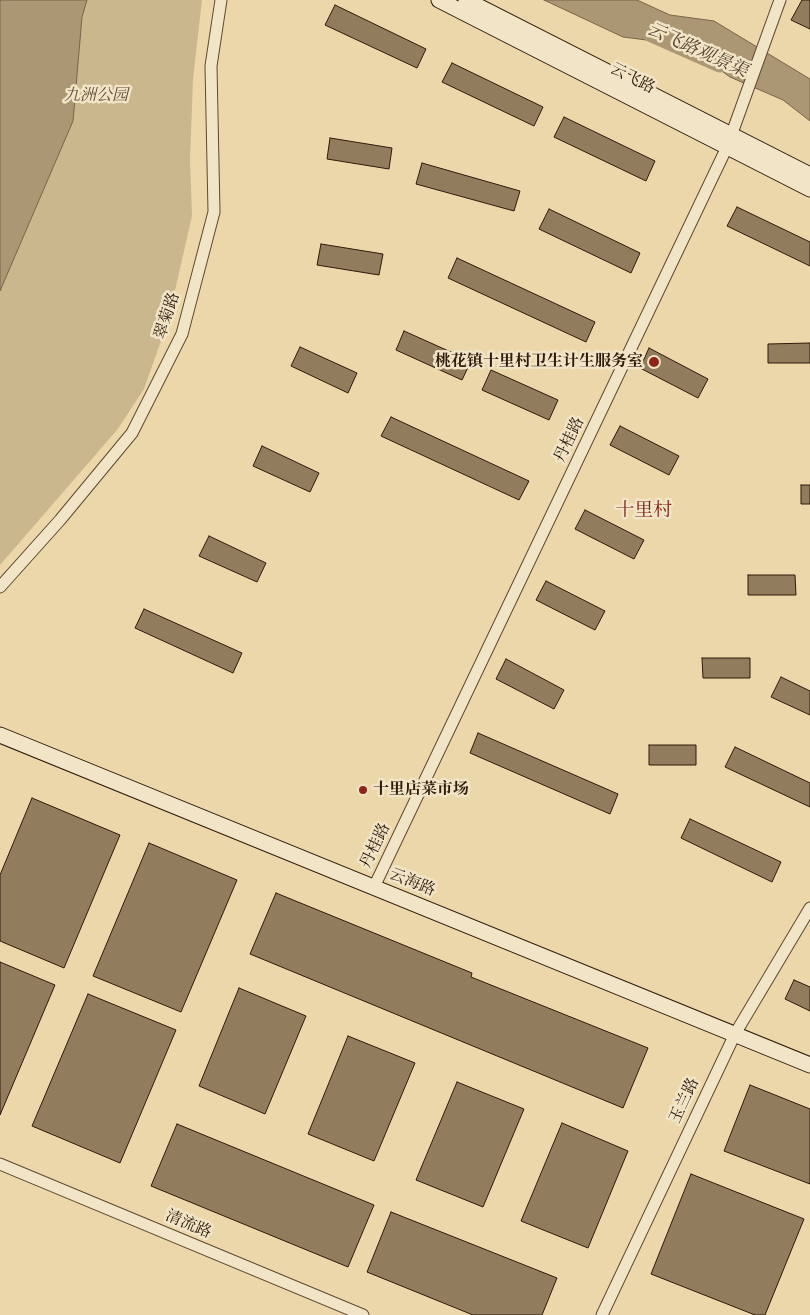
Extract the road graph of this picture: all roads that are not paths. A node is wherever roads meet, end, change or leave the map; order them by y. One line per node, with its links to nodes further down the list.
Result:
1 (220, 0): 8 (street, 翠菊路)
2 (439, 0): 5 (street, 云飞路)
3 (466, 0): 5 (street, 云飞路)
4 (780, 0): 5 (street, 丹桂路)
5 (730, 141): 6 (street, 云飞路); 7 (street, 云飞路); 10 (street, 丹桂路)
6 (810, 175)
7 (810, 189)
8 (0, 587)
9 (0, 735): 10 (street, 云海路)
10 (374, 887): 12 (street, 云海路)
11 (810, 908): 12 (street, 玉兰路)
12 (734, 1034): 13 (street, 云海路); 16 (street, 玉兰路)
13 (810, 1065)
14 (0, 1164): 15 (street, 清流路)
15 (364, 1315)
16 (602, 1315)

